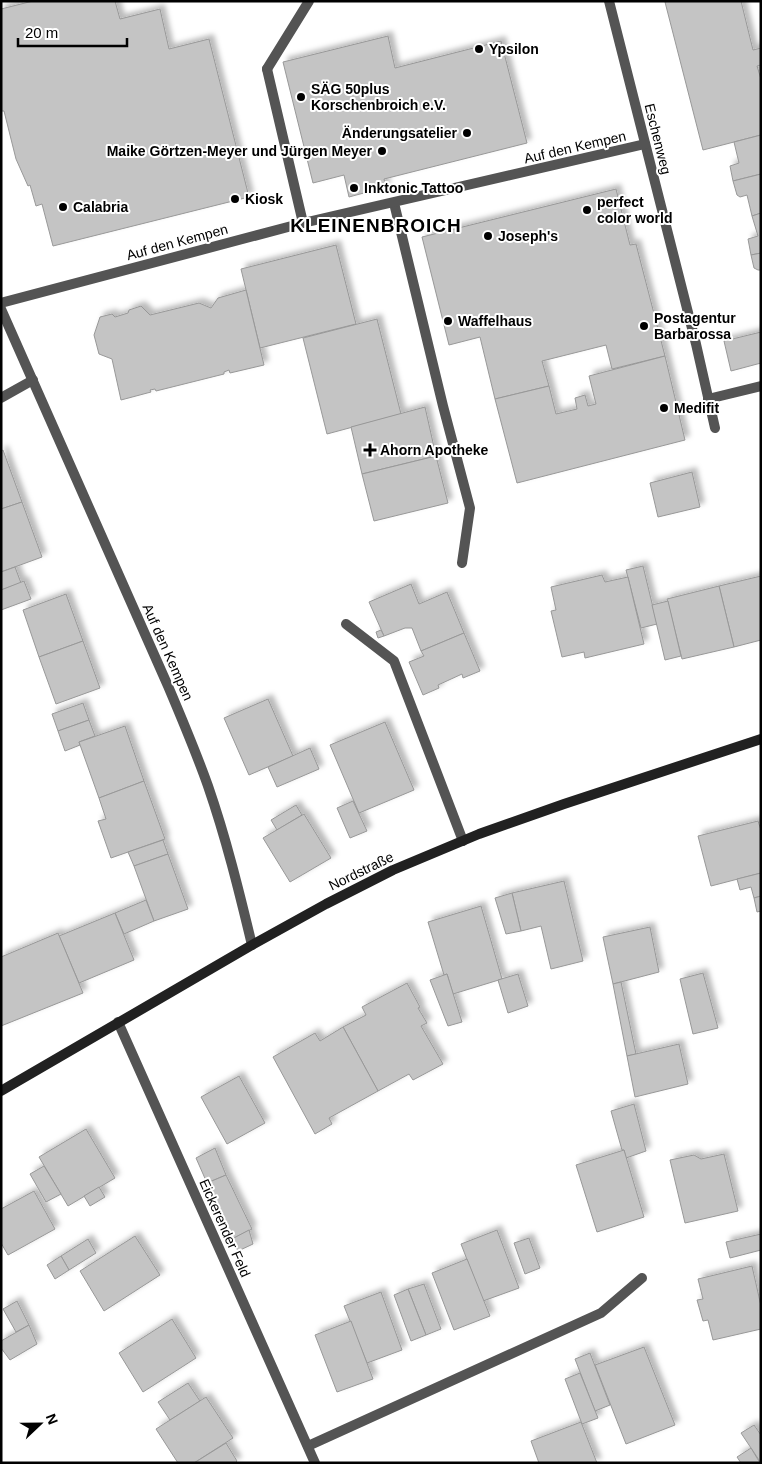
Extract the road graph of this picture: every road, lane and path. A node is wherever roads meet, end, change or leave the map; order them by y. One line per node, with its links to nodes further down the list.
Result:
1 (309, 1): 5 (street)
2 (609, 1): 3 (street, Eschenweg)
3 (645, 144): 4 (street, Auf den Kempen); 11 (street, Eschenweg)
4 (394, 202): 5 (street, Auf den Kempen); 13 (street)
5 (303, 223): 6 (street, Auf den Kempen)
6 (1, 303)
7 (1, 309): 8 (street, Auf den Kempen)
8 (33, 380): 10 (street); 17 (street, Auf den Kempen)
9 (761, 386): 11 (street)
10 (1, 398)
11 (708, 398): 12 (street, Eschenweg)
12 (715, 428)
13 (462, 563)
14 (346, 624): 16 (street)
15 (761, 739): 16 (street, Nordstraße)
16 (463, 840): 17 (street, Nordstraße)
17 (252, 945): 18 (street, Nordstraße)
18 (118, 1022): 19 (street, Nordstraße); 21 (street, Eickerender Feld)
19 (1, 1091)
20 (642, 1278): 21 (street)
21 (308, 1446): 22 (street, Eickerender Feld)
22 (315, 1463)

